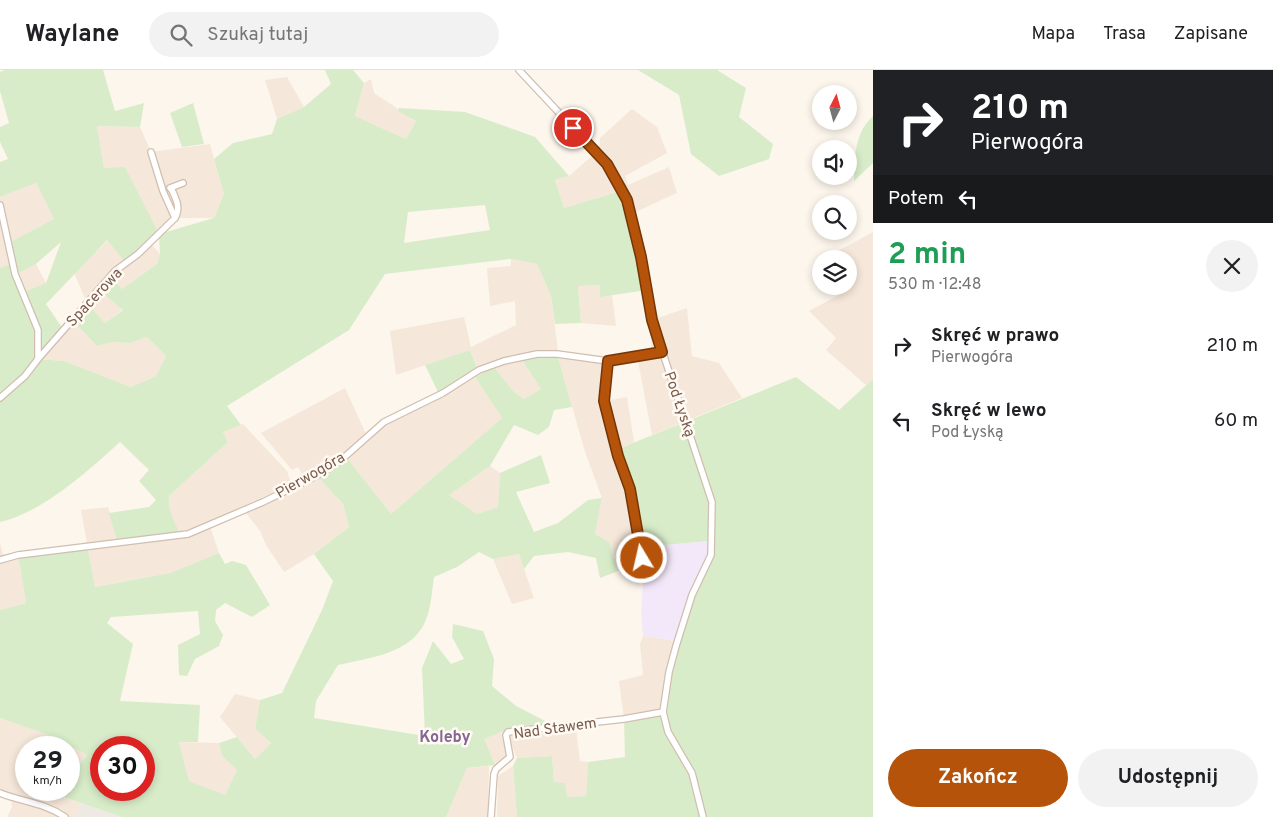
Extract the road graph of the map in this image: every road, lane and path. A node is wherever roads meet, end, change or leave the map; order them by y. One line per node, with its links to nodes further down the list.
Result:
1 (519, 70): 8 (street, Pod Łyską)
2 (151, 152): 5 (street)
3 (183, 183): 4 (street)
4 (171, 188): 5 (street); 7 (street)
5 (164, 191): 7 (street)
6 (0, 205): 9 (street)
7 (175, 218): 9 (street, Spacerowa)
8 (662, 352): 10 (street, Pierwogóra); 14 (street, Pod Łyską)
9 (38, 359): 11 (street, Spacerowa)
10 (608, 361): 12 (street); 13 (street, Pierwogóra)
11 (0, 398)
12 (642, 558)
13 (0, 560)
14 (663, 712): 17 (street, Nad Stawem); 18 (street)
15 (0, 793): 16 (street)
16 (65, 817)
17 (491, 817)
18 (703, 817)

